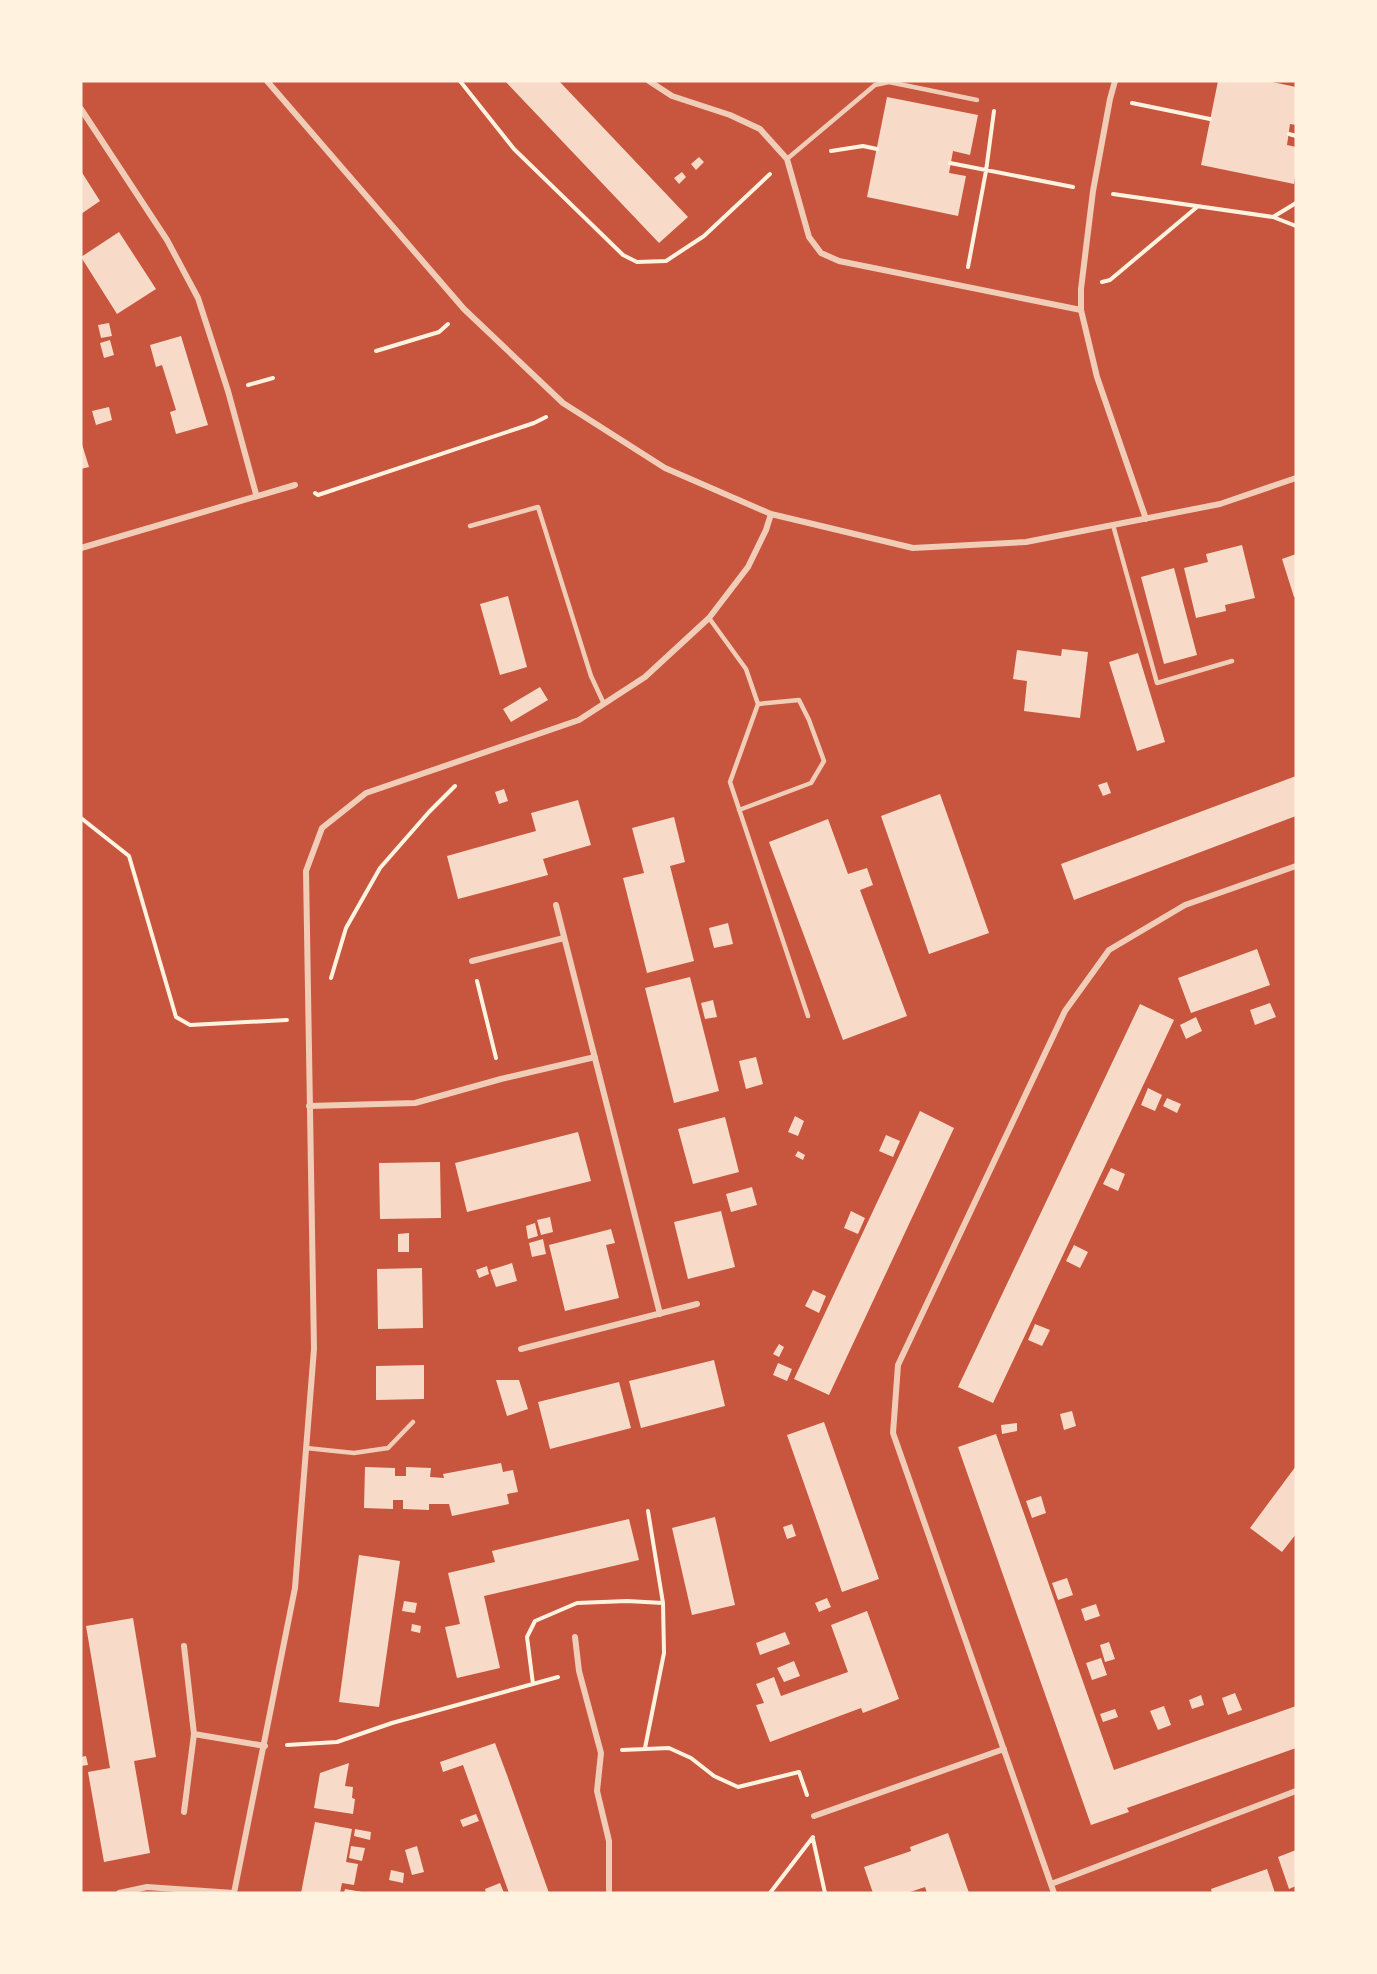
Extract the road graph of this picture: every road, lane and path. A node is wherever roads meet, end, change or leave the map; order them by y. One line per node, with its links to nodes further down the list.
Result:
1 (267, 81): 21 (street)
2 (460, 81): 11 (path)
3 (649, 81): 11 (street)
4 (1115, 81): 5 (street)
5 (1110, 99): 8 (path); 14 (street)
6 (977, 100): 11 (lane); 13 (path)
7 (81, 109): 27 (street)
8 (1210, 119)
9 (1289, 134): 10 (path)
10 (1296, 136)
11 (788, 159): 19 (street)
12 (950, 163): 13 (path)
13 (986, 171): 14 (path); 19 (path)
14 (1093, 191): 16 (path); 20 (street)
15 (1296, 203): 17 (path)
16 (1197, 207): 17 (path); 20 (path)
17 (1273, 217): 18 (path)
18 (1296, 226)
19 (965, 286): 22 (street)
20 (1081, 289): 22 (street)
21 (464, 309): 23 (path); 24 (street)
22 (1081, 310): 29 (street)
23 (376, 351)
24 (562, 403): 26 (path); 28 (street)
25 (1296, 478): 29 (street)
26 (295, 484): 27 (street)
27 (256, 495): 32 (street)
28 (771, 514): 30 (street); 33 (street)
29 (1146, 519): 30 (street)
30 (1113, 525): 34 (lane)
31 (470, 526): 35 (lane)
32 (81, 548)
33 (709, 618): 35 (street); 36 (lane)
34 (1232, 661)
35 (604, 704): 46 (street)
36 (758, 704): 38 (lane); 38 (lane)
37 (461, 781): 44 (path)
38 (739, 810): 45 (lane)
39 (81, 818): 46 (path)
40 (1296, 866): 61 (street)
41 (556, 905): 42 (street)
42 (564, 938): 43 (street); 47 (street)
43 (472, 962): 48 (path)
44 (327, 985)
45 (808, 1016)
46 (307, 1019): 49 (street)
47 (595, 1057): 48 (street); 51 (street)
48 (501, 1079): 49 (street)
49 (309, 1106): 54 (street)
50 (697, 1304): 51 (street)
51 (660, 1314): 52 (street)
52 (521, 1349)
53 (413, 1422): 54 (lane)
54 (306, 1448): 60 (street)
55 (648, 1512): 64 (path)
56 (575, 1637): 58 (street)
57 (184, 1646): 59 (street)
58 (579, 1671): 60 (path); 69 (street)
59 (194, 1734): 60 (street); 63 (street)
60 (265, 1746): 68 (street)
61 (1004, 1749): 64 (street); 66 (street)
62 (1296, 1791): 66 (street)
63 (184, 1812)
64 (814, 1816): 65 (path)
65 (813, 1838): 70 (path); 71 (path)
66 (1051, 1884): 72 (street)
67 (119, 1893): 68 (street)
68 (234, 1893)
69 (609, 1893)
70 (770, 1893)
71 (825, 1893)
72 (1054, 1893)

